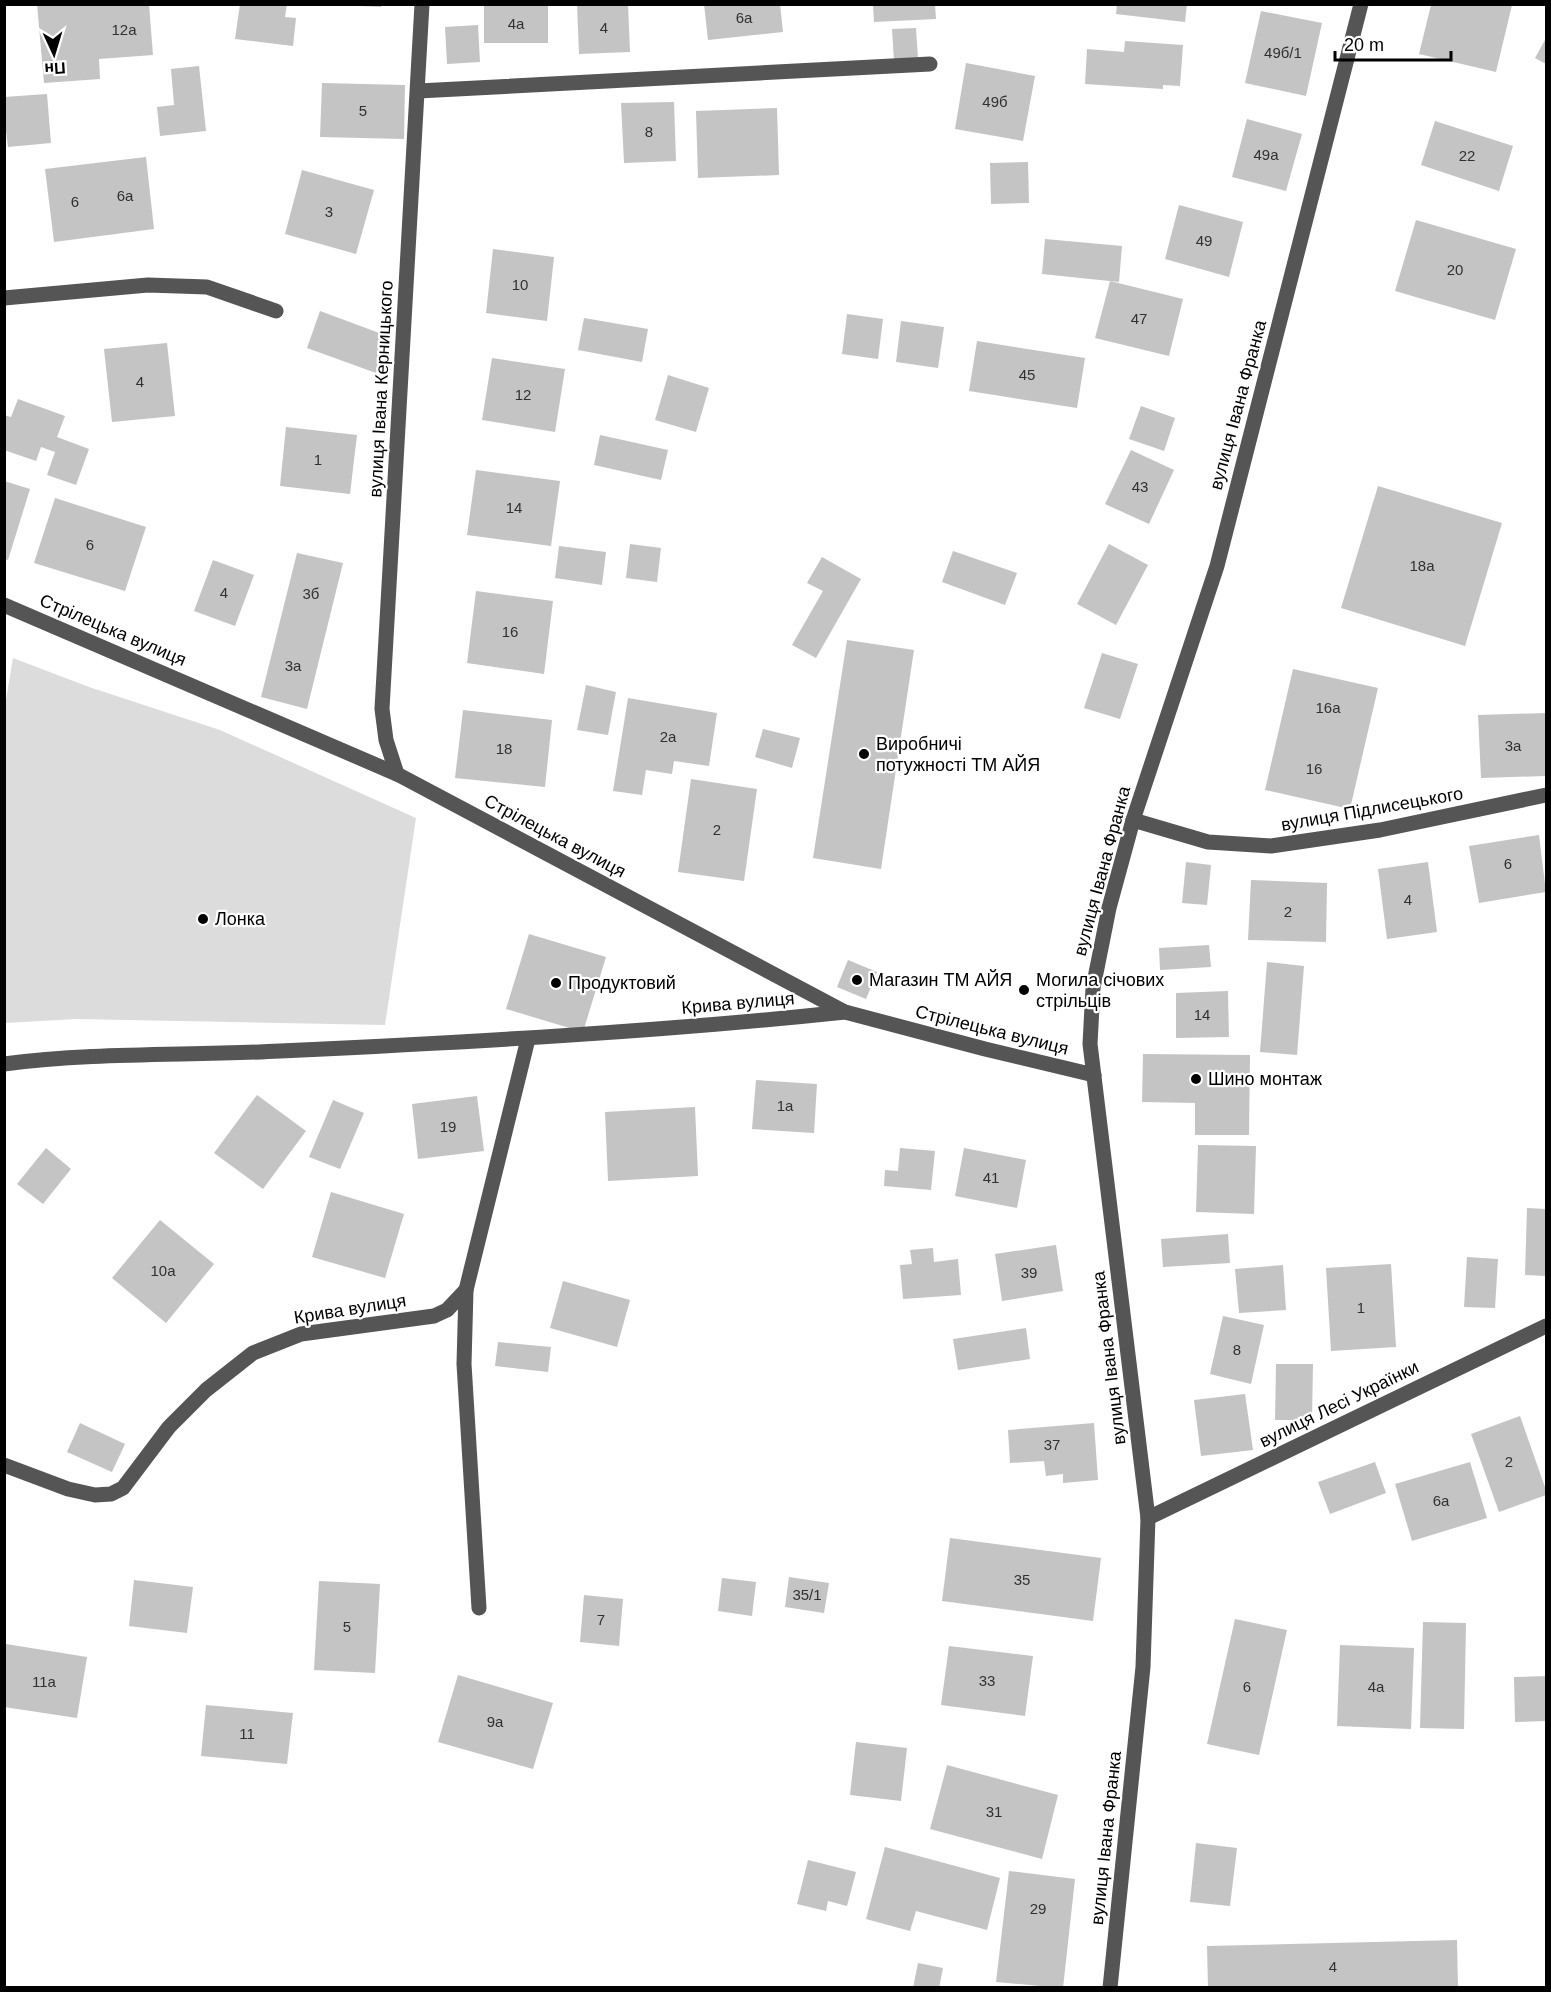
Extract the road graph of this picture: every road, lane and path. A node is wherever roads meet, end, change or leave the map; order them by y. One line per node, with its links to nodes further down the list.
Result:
1 (422, 4): 4 (street, вулиця Івана Керницького)
2 (1361, 4): 10 (street, вулиця Івана Франка)
3 (930, 64): 4 (street)
4 (418, 91): 8 (street, вулиця Івана Керницького)
5 (4, 298): 6 (street)
6 (276, 311)
7 (4, 605): 8 (street, Стрілецька вулиця)
8 (397, 774): 11 (street, Стрілецька вулиця)
9 (1546, 795): 10 (street, вулиця Підлисецького)
10 (1133, 820): 14 (street, вулиця Івана Франка)
11 (845, 1012): 12 (street, Крива вулиця); 14 (street, Стрілецька вулиця)
12 (528, 1039): 13 (street, Крива вулиця); 15 (street)
13 (4, 1064)
14 (1094, 1075): 18 (street, вулиця Івана Франка)
15 (466, 1290): 17 (street, Крива вулиця); 19 (street)
16 (1546, 1326): 18 (street, вулиця Лесі Українки)
17 (4, 1465)
18 (1148, 1518): 20 (street, вулиця Івана Франка)
19 (479, 1608)
20 (1110, 1988)

